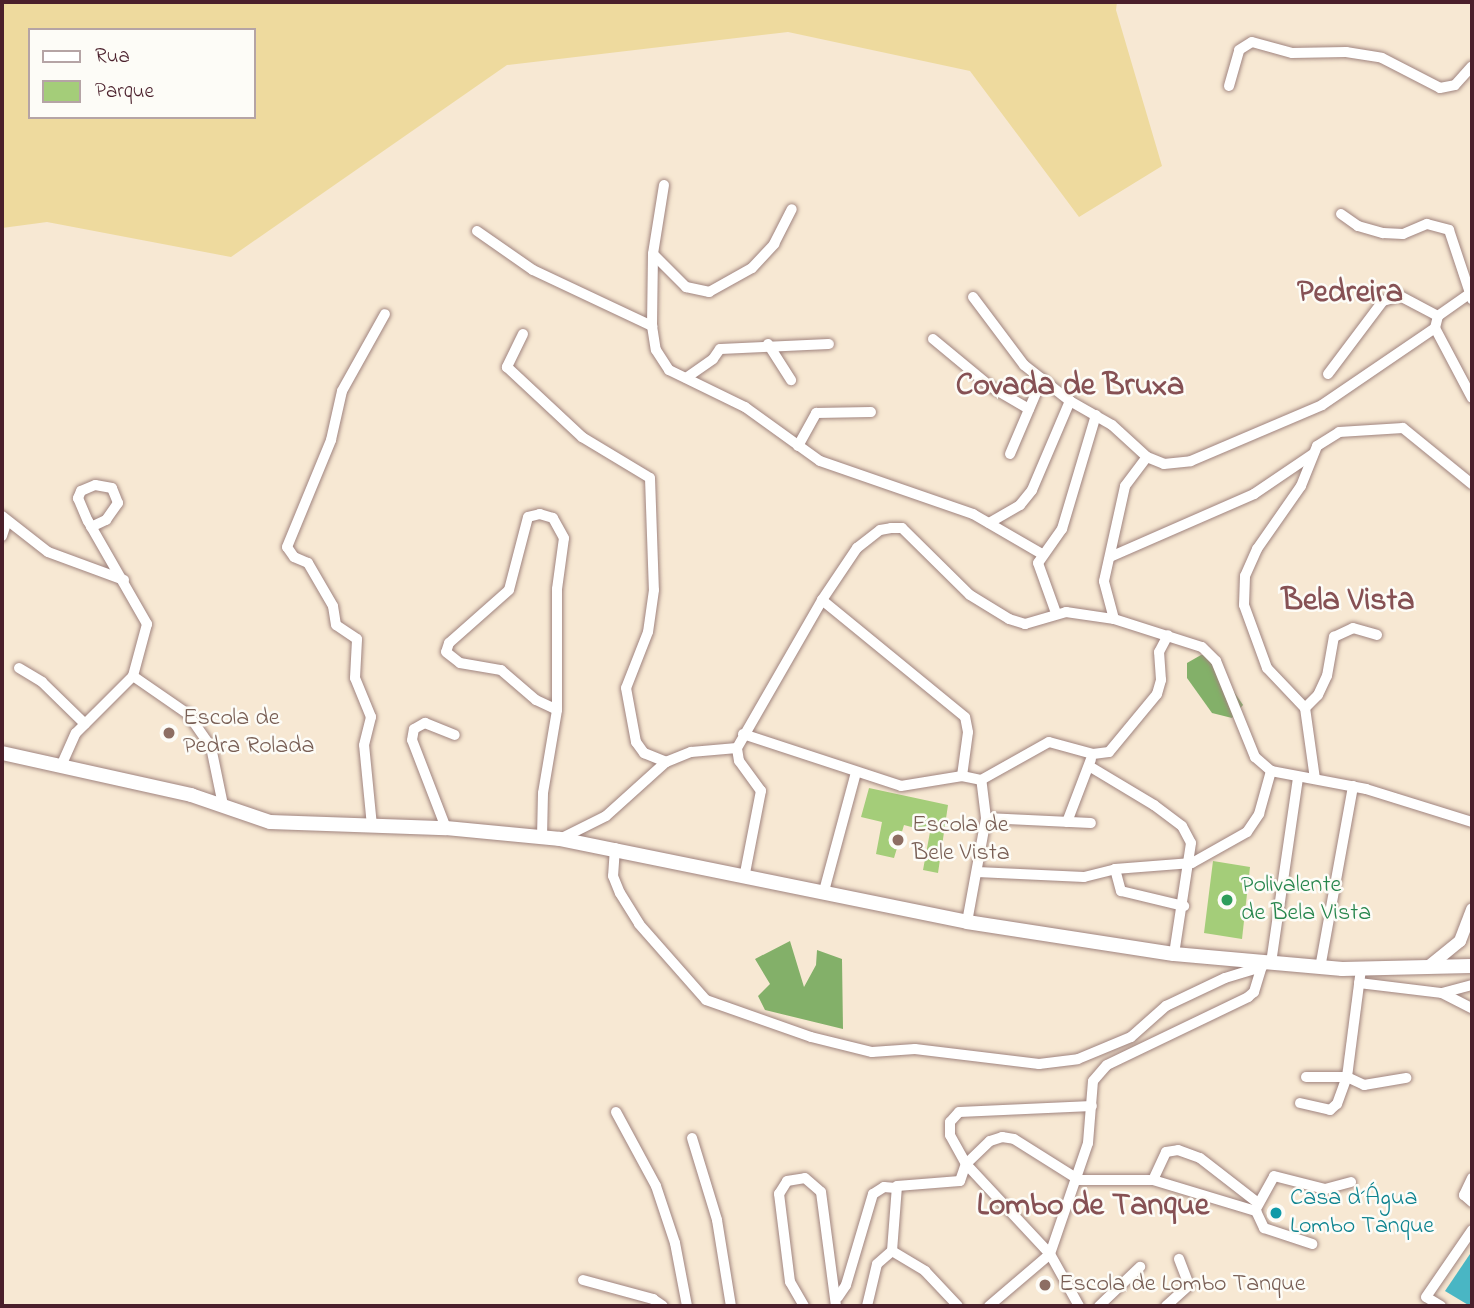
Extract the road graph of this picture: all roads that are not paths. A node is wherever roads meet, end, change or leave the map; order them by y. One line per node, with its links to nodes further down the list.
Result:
1 (1472, 66): 2 (street)
2 (1229, 86)
3 (664, 185): 7 (street)
4 (792, 209): 7 (street)
5 (1341, 214): 8 (street)
6 (477, 231): 12 (street)
7 (653, 254): 12 (street)
8 (1471, 295): 11 (street)
9 (973, 297): 19 (street)
10 (385, 314): 68 (street)
11 (1437, 322): 17 (street); 21 (street); 29 (street)
12 (652, 326): 18 (street)
13 (523, 334): 53 (street)
14 (933, 339): 23 (street)
15 (768, 344): 16 (street); 18 (street); 20 (street)
16 (829, 345)
17 (1328, 374)
18 (686, 378): 26 (street)
19 (1042, 379): 22 (street); 23 (street)
20 (790, 380)
21 (1472, 398)
22 (1070, 401): 25 (street); 32 (street)
23 (1029, 409): 28 (street)
24 (871, 412): 26 (street)
25 (1096, 415): 29 (street); 35 (street)
26 (798, 446): 32 (street)
27 (1315, 453): 30 (street); 36 (street); 45 (street)
28 (1010, 454)
29 (1147, 457): 36 (street)
30 (1472, 484)
31 (5, 519): 34 (street); 37 (street)
32 (989, 523): 35 (street)
33 (91, 527): 37 (street)
34 (2, 536)
35 (1042, 554): 39 (street)
36 (1110, 557): 40 (street)
37 (124, 580): 44 (street)
38 (822, 600): 39 (street); 48 (street); 58 (street)
39 (1056, 613): 40 (street)
40 (1114, 619): 41 (street)
41 (1168, 635): 52 (street); 56 (street)
42 (1377, 635): 45 (street)
43 (19, 668): 47 (street)
44 (133, 676): 47 (street); 63 (street)
45 (1305, 708): 60 (street)
46 (557, 710): 46 (street); 70 (street)
47 (85, 724): 54 (street)
48 (743, 734): 50 (street); 57 (street)
49 (455, 735): 69 (street)
50 (737, 748): 53 (street); 76 (street)
51 (2, 753): 54 (main road)
52 (1093, 754): 55 (street); 61 (street)
53 (666, 762): 71 (street)
54 (61, 766): 63 (main road)
55 (1089, 766): 65 (street); 73 (street)
56 (1271, 771): 59 (street); 73 (street)
57 (856, 772): 58 (street); 77 (street)
58 (962, 776): 61 (street)
59 (1298, 777): 60 (street); 83 (street)
60 (1315, 779): 62 (street)
61 (981, 780): 64 (street)
62 (1353, 786): 66 (street); 85 (street)
63 (223, 805): 68 (main road)
64 (986, 818): 65 (street); 75 (street)
65 (1067, 822): 67 (street)
66 (1472, 822)
67 (1091, 824)
68 (372, 826): 69 (main road)
69 (446, 828): 70 (main road)
70 (542, 837): 71 (main road)
71 (560, 839): 72 (main road)
72 (615, 848): 76 (main road); 83 (street)
73 (1192, 863): 74 (street); 78 (street)
74 (1115, 869): 75 (street); 78 (street)
75 (976, 872): 80 (street)
76 (745, 873): 77 (main road)
77 (824, 891): 80 (main road)
78 (1184, 906): 82 (street)
79 (1472, 909): 81 (street)
80 (967, 922): 82 (main road)
81 (1470, 932): 86 (street)
82 (1174, 954): 83 (main road)
83 (1265, 964): 85 (main road); 95 (street)
84 (1472, 966): 86 (main road)
85 (1320, 968): 87 (main road)
86 (1425, 969): 87 (main road)
87 (1360, 976): 89 (street); 92 (street)
88 (1472, 985): 89 (street)
89 (1442, 993): 90 (street)
90 (1472, 1008)
91 (1306, 1077): 92 (street)
92 (1347, 1077): 93 (street); 94 (street)
93 (1406, 1079)
94 (1300, 1103)
95 (1092, 1106): 98 (street); 100 (street)
96 (615, 1112): 116 (street)
97 (692, 1138): 117 (street)
98 (966, 1164): 100 (street); 103 (street); 109 (street)
99 (1472, 1178): 104 (street)
100 (1079, 1180): 101 (street); 109 (street)
101 (1153, 1180): 105 (street); 105 (street)
102 (1350, 1182): 105 (street)
103 (896, 1188): 108 (street); 113 (street)
104 (1472, 1202)
105 (1257, 1207): 107 (street)
106 (1472, 1230): 114 (street)
107 (1312, 1244)
108 (892, 1251): 119 (street); 120 (street)
109 (1050, 1254): 121 (street); 122 (street)
110 (1179, 1259): 124 (street)
111 (1140, 1267): 123 (street)
112 (583, 1280): 115 (street)
113 (837, 1302): 118 (street)
114 (1424, 1302): 125 (street)
115 (663, 1306)
116 (687, 1306)
117 (731, 1306)
118 (804, 1306)
119 (867, 1306)
120 (958, 1306)
121 (989, 1306)
122 (1079, 1306)
123 (1100, 1306)
124 (1166, 1306)
125 (1441, 1306)

